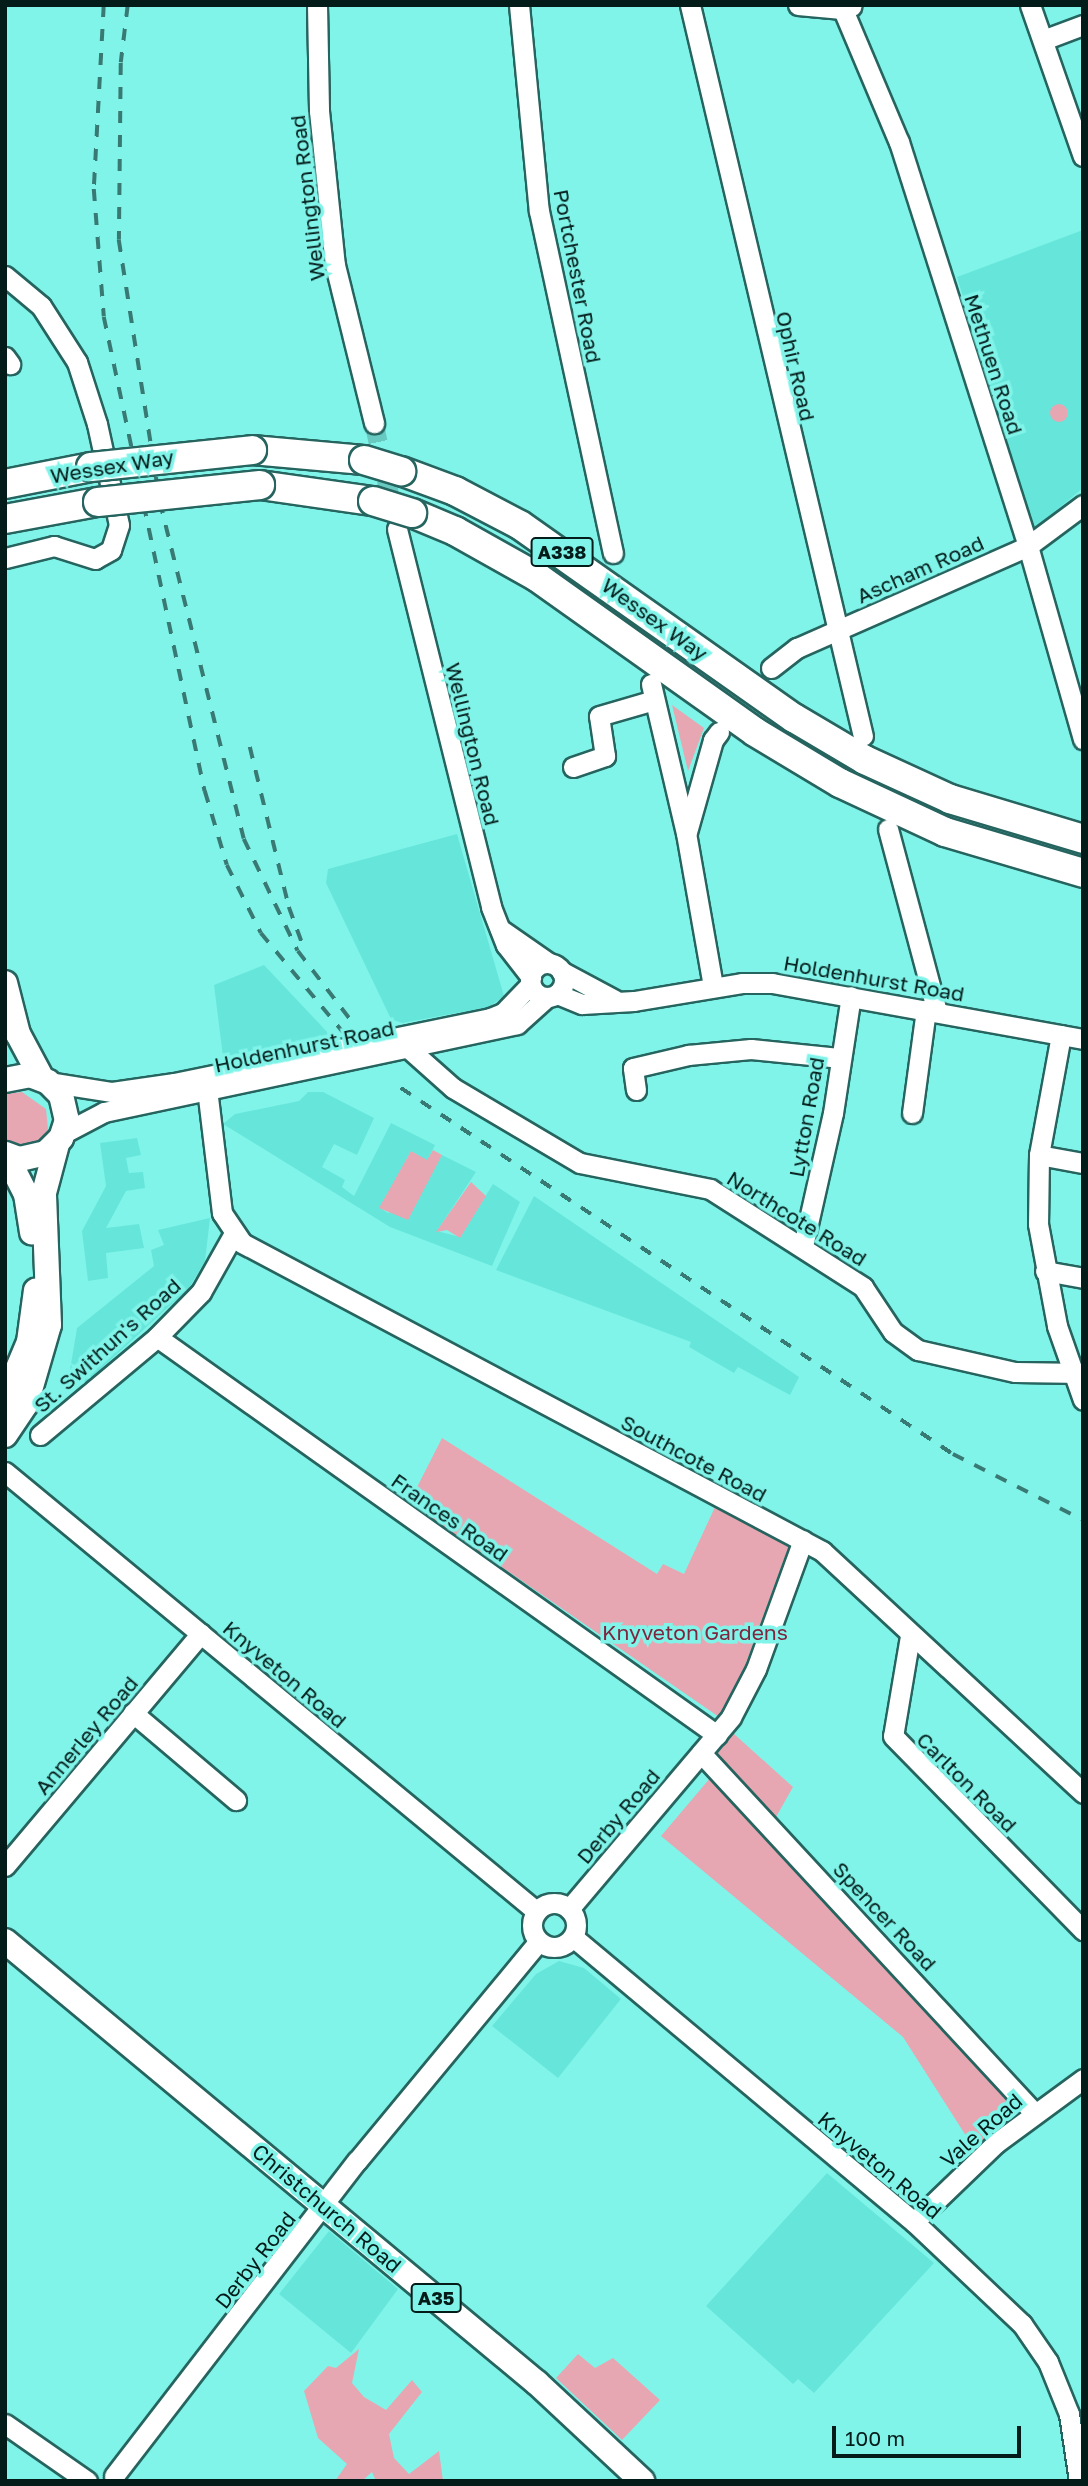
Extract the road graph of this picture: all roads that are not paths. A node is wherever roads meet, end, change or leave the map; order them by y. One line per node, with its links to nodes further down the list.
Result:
1 (317, 5): 11 (street, Wellington Road)
2 (519, 5): 17 (street, Portchester Road)
3 (690, 5): 19 (street, Ophir Road)
4 (798, 5): 6 (street)
5 (1030, 5): 8 (street)
6 (846, 7): 16 (street, Methuen Road)
7 (1083, 25): 8 (street)
8 (1043, 40): 9 (street)
9 (1083, 156)
10 (5, 276): 18 (street)
11 (374, 423)
12 (5, 484): 27 (highway, Wessex Way / A338, bridge)
13 (1083, 505): 16 (street, Ascham Road)
14 (12, 520): 15 (highway, Wessex Way / A338, bridge)
15 (405, 521): 28 (highway, Wessex Way / A338); 29 (street, Wellington Road)
16 (1028, 546): 19 (street, Ascham Road); 23 (street, Methuen Road)
17 (613, 553)
18 (5, 558)
19 (838, 630): 20 (street, Ascham Road); 22 (street, Ophir Road)
20 (771, 668)
21 (719, 732): 26 (street)
22 (863, 736)
23 (1083, 739)
24 (573, 767): 26 (street)
25 (888, 829): 37 (street)
26 (686, 833): 33 (street)
27 (1083, 839)
28 (1083, 873)
29 (499, 928): 30 (street); 31 (street, Wellington Road)
30 (555, 967): 31 (street, Holdenhurst Road); 34 (street); 36 (street)
31 (531, 980): 34 (street, Holdenhurst Road); 43 (street, Holdenhurst Road)
32 (5, 983): 43 (main road)
33 (713, 986): 35 (street, Holdenhurst Road); 36 (street, Holdenhurst Road)
34 (552, 996): 36 (street, Holdenhurst Road); 40 (street, Holdenhurst Road)
35 (851, 996): 37 (street, Holdenhurst Road); 41 (street, Lytton Road)
36 (615, 1000)
37 (932, 1011): 38 (street, Holdenhurst Road); 46 (street)
38 (1061, 1035): 39 (street, Holdenhurst Road); 49 (street)
39 (1083, 1039)
40 (406, 1053): 44 (street, Holdenhurst Road); 52 (street, Northcote Road)
41 (839, 1058): 45 (street); 52 (street, Lytton Road)
42 (5, 1080): 43 (main road)
43 (45, 1081): 47 (main road)
44 (206, 1089): 47 (street, Holdenhurst Road); 51 (street)
45 (636, 1090)
46 (912, 1114)
47 (60, 1139): 48 (main road); 59 (main road)
48 (5, 1155): 57 (main road)
49 (1039, 1155): 50 (street); 53 (street)
50 (1083, 1163)
51 (233, 1235): 55 (street, St. Swithun's Road); 62 (street, Southcote Road)
52 (803, 1246): 56 (street, Northcote Road)
53 (1045, 1271): 54 (street); 56 (street)
54 (1083, 1278)
55 (157, 1337): 60 (street, St. Swithun's Road); 66 (street, Frances Road)
56 (1077, 1372): 58 (street)
57 (5, 1399)
58 (1083, 1400)
59 (5, 1435)
60 (40, 1435)
61 (5, 1472): 63 (street, Knyveton Road)
62 (803, 1540): 64 (street, Southcote Road); 66 (street, Derby Road)
63 (201, 1633): 65 (street, Annerley Road); 72 (street, Knyveton Road)
64 (910, 1636): 68 (street, Southcote Road); 73 (street, Carlton Road)
65 (134, 1713): 69 (street); 70 (street, Annerley Road)
66 (717, 1734): 67 (street, Derby Road)
67 (701, 1753): 71 (street, Derby Road); 78 (street, Spencer Road)
68 (1083, 1793)
69 (236, 1800)
70 (5, 1866)
71 (569, 1909): 72 (street); 74 (street)
72 (536, 1911): 76 (street)
73 (1083, 1930)
74 (573, 1937): 76 (street); 80 (street, Knyveton Road)
75 (5, 1941): 79 (main road, Christchurch Road / A35)
76 (538, 1942): 79 (street, Derby Road)
77 (1083, 2079): 78 (street, Vale Road)
78 (1034, 2112): 80 (street, Vale Road)
79 (325, 2207): 83 (street, Derby Road); 85 (main road, Christchurch Road / A35)
80 (914, 2222): 81 (street, Knyveton Road)
81 (1076, 2412): 86 (street, Knyveton Road)
82 (5, 2424): 84 (street)
83 (116, 2479): 84 (street)
84 (88, 2481)
85 (642, 2481)
86 (1079, 2481)

